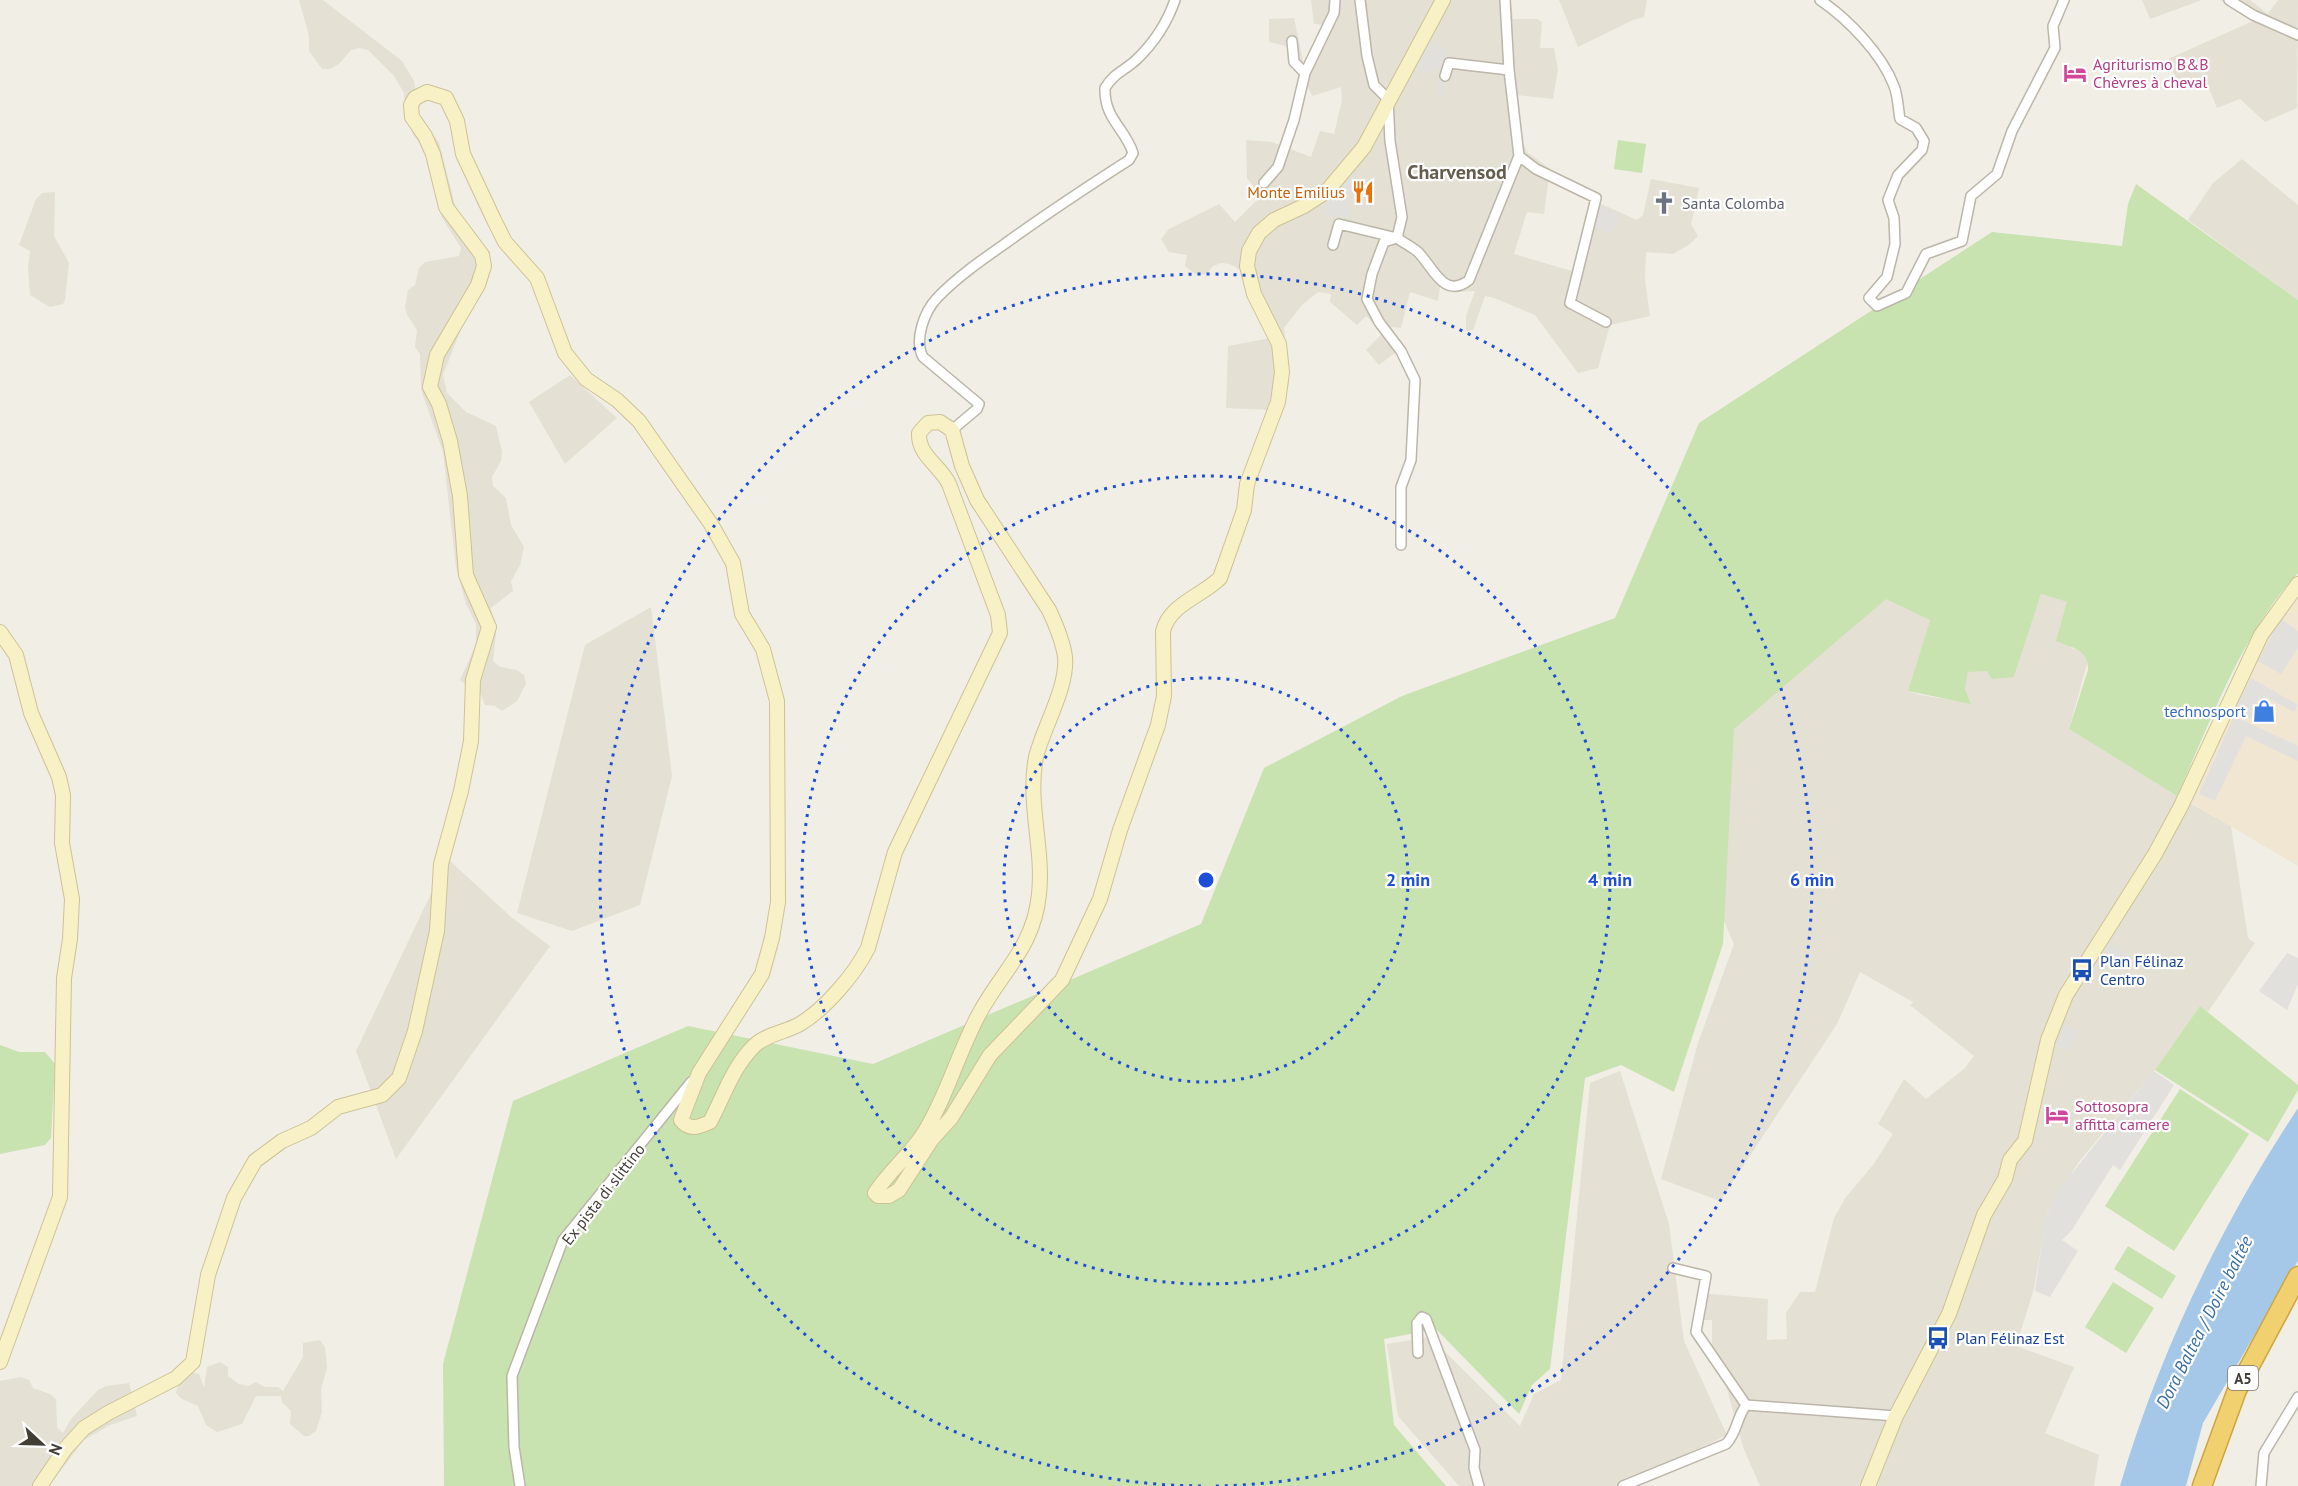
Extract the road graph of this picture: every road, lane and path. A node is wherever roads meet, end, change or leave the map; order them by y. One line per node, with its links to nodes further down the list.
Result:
1 (1175, 0): 20 (street)
2 (1335, 0): 12 (street)
3 (1360, 0): 14 (street)
4 (1443, 0): 14 (street)
5 (1505, 0): 11 (street)
6 (1820, 0): 7 (street)
7 (2064, 0)
8 (2229, 0): 9 (street)
9 (2298, 35)
10 (1292, 41): 12 (street)
11 (1509, 70): 13 (street); 15 (street)
12 (1305, 73): 16 (street)
13 (1444, 76)
14 (1388, 99): 17 (street); 20 (street)
15 (1519, 156): 17 (street); 19 (street)
16 (1264, 183)
17 (1397, 238): 18 (street); 21 (street)
18 (1333, 244)
19 (1606, 322)
20 (952, 430): 24 (street)
21 (1401, 545)
22 (2298, 584): 32 (street)
23 (0, 632): 29 (street)
24 (728, 1027): 33 (street); 34 (street, Ex pista di slittino)
25 (1673, 1268): 31 (street)
26 (2298, 1276): 38 (highway, A5)
27 (2298, 1299): 39 (highway, A5)
28 (1418, 1353): 35 (street)
29 (0, 1362)
30 (2298, 1396): 40 (street)
31 (1746, 1405): 32 (street); 36 (street)
32 (1896, 1416): 37 (street)
33 (40, 1486)
34 (520, 1486)
35 (1479, 1486)
36 (1623, 1486)
37 (1868, 1486)
38 (2202, 1486)
39 (2215, 1486)
40 (2261, 1486)

